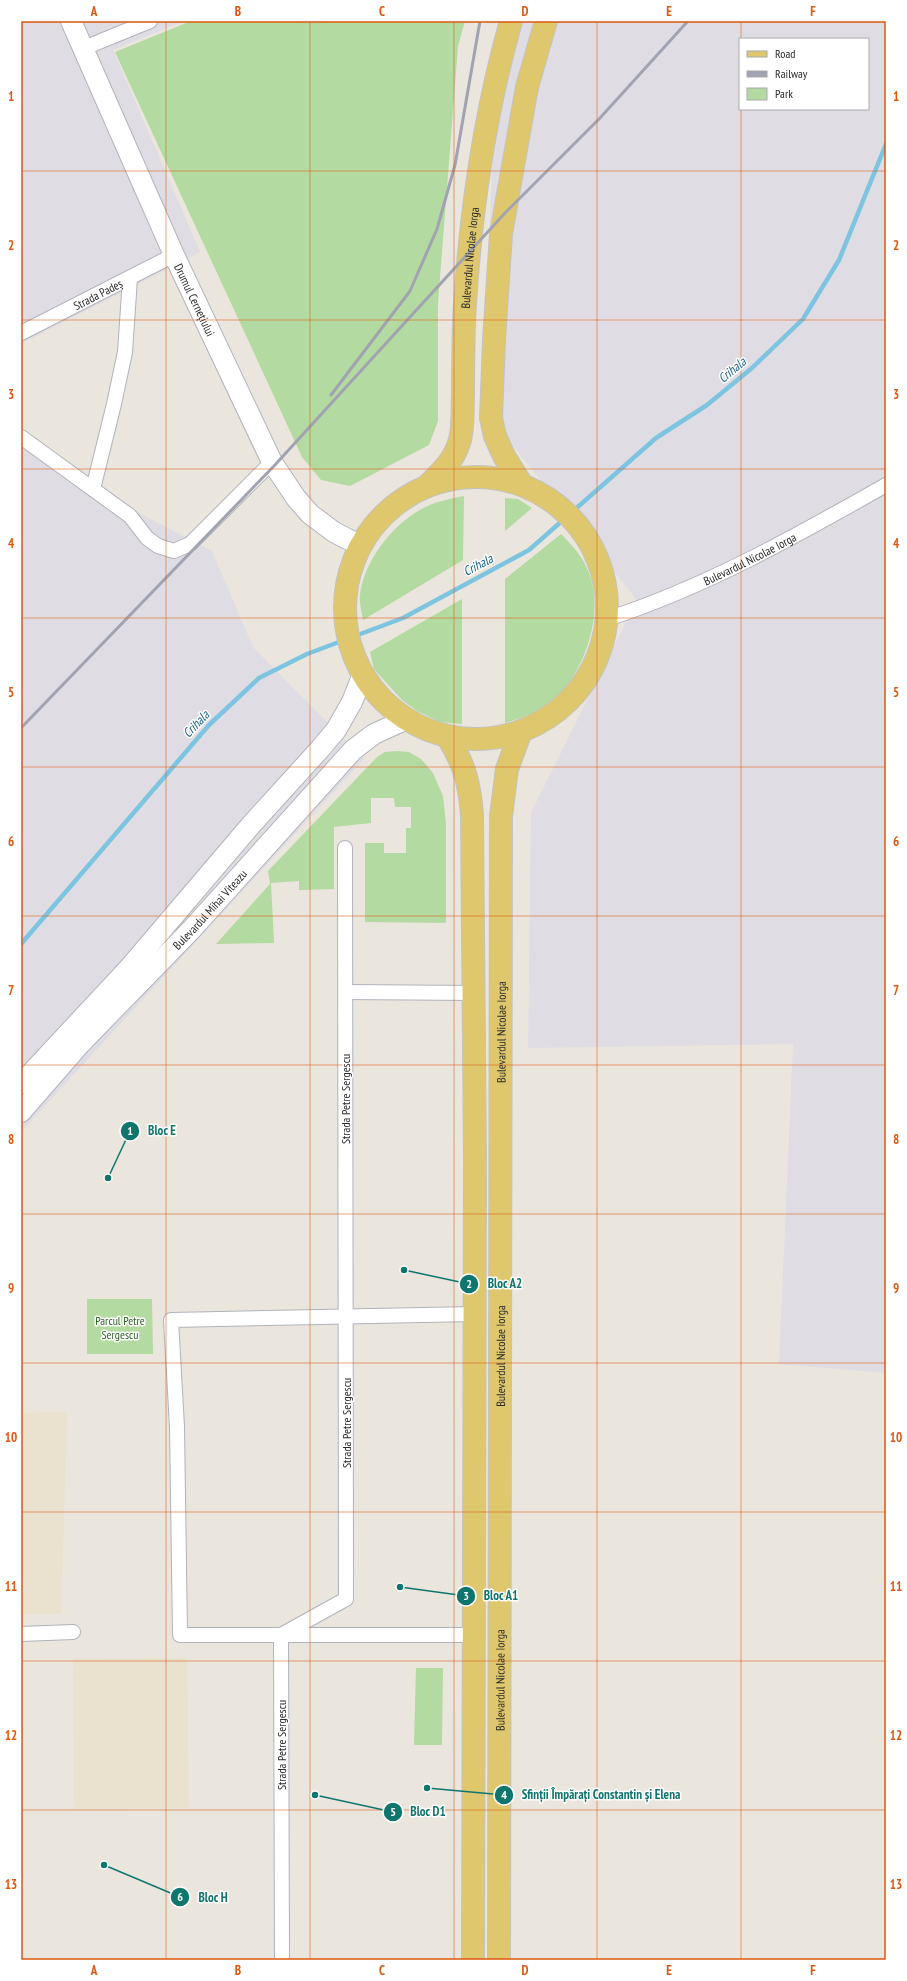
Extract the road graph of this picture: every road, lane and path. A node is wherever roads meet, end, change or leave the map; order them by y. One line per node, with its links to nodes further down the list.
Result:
1 (71, 21): 5 (main road, Drumul Cernețiului)
2 (150, 21): 5 (street)
3 (511, 21): 13 (main road, Bulevardul Nicolae Iorga)
4 (546, 21): 11 (main road)
5 (84, 48): 6 (main road, Drumul Cernețiului)
6 (174, 255): 7 (street, Strada Padeș); 10 (main road, Drumul Cernețiului)
7 (130, 278): 8 (street, Strada Padeș); 14 (street)
8 (21, 333)
9 (21, 437): 14 (street)
10 (272, 462): 14 (street); 15 (main road, Drumul Cernețiului)
11 (522, 485): 13 (main road); 16 (main road)
12 (886, 485): 16 (street, Bulevardul Nicolae Iorga)
13 (426, 487): 15 (main road)
14 (93, 489)
15 (361, 546): 17 (main road)
16 (607, 619): 19 (main road)
17 (361, 669): 18 (main road); 22 (main road, Bulevardul Mihai Viteazu)
18 (407, 719): 20 (main road); 22 (main road, Bulevardul Mihai Viteazu)
19 (521, 731): 20 (main road); 35 (main road, Bulevardul Nicolae Iorga)
20 (447, 736): 24 (main road)
21 (345, 848): 23 (street, Strada Petre Sergescu)
22 (136, 974): 25 (main road, Bulevardul Mihai Viteazu); 26 (main road, Bulevardul Mihai Viteazu)
23 (346, 992): 24 (street); 28 (street, Strada Petre Sergescu)
24 (473, 993): 27 (main road)
25 (21, 1084)
26 (21, 1112)
27 (475, 1314): 28 (street); 31 (main road)
28 (346, 1318): 32 (street, Strada Petre Sergescu); 32 (street)
29 (73, 1632): 30 (street)
30 (21, 1634)
31 (473, 1635): 32 (street); 34 (main road)
32 (281, 1636): 33 (street, Strada Petre Sergescu)
33 (282, 1960)
34 (473, 1960)
35 (499, 1960)

